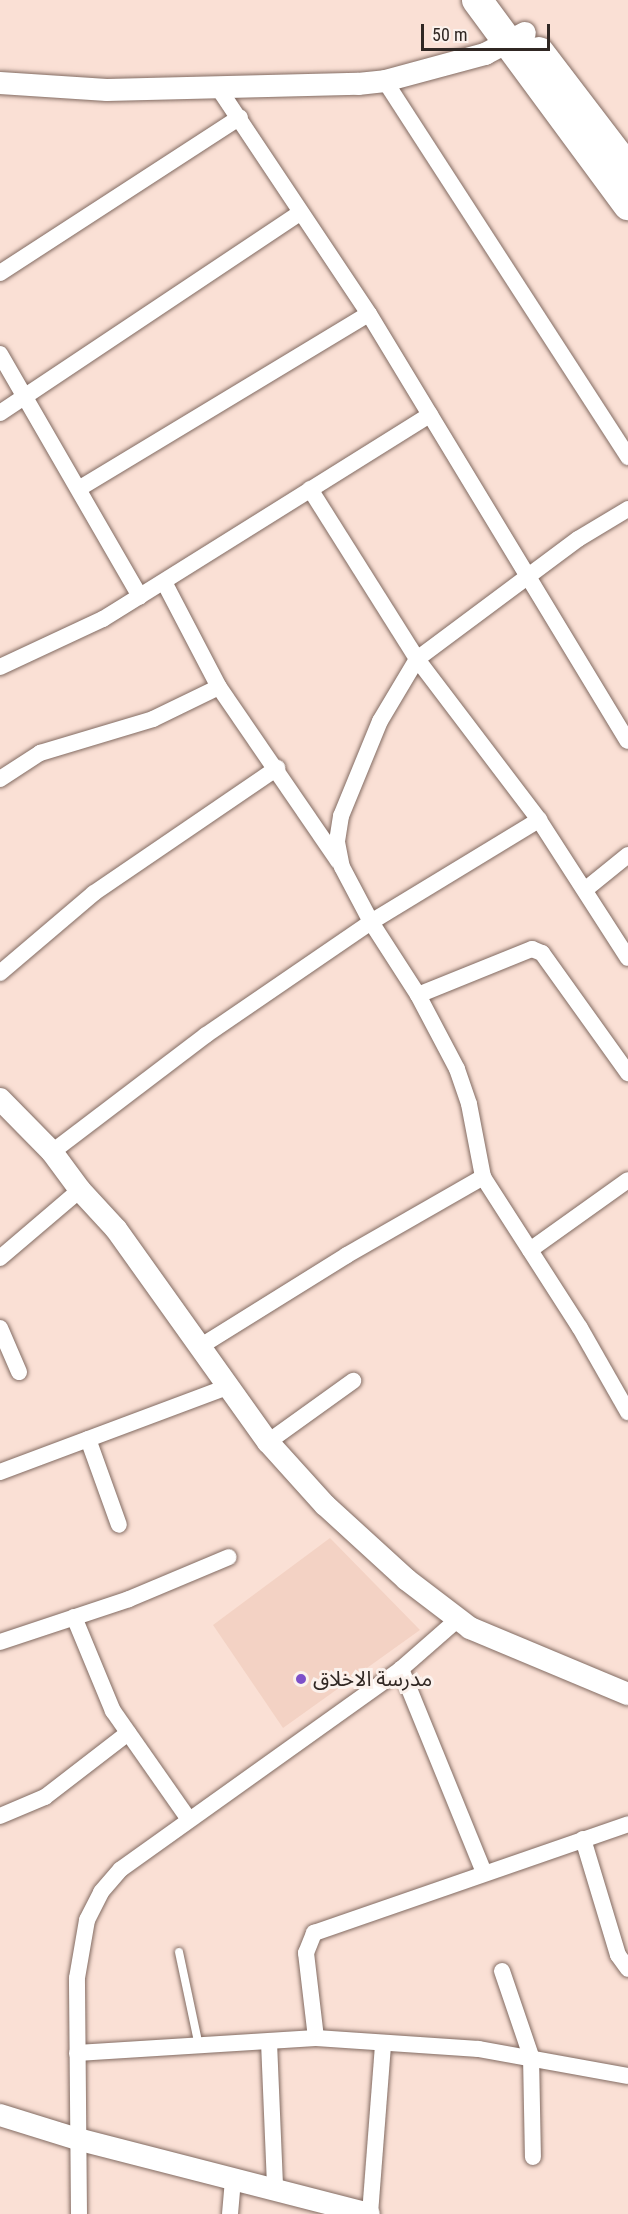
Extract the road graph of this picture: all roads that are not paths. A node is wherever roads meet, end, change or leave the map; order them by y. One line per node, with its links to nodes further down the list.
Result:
1 (477, 0): 3 (highway)
2 (501, 0): 3 (highway)
3 (517, 39): 4 (street); 8 (highway); 9 (highway)
4 (385, 81): 6 (street); 17 (street)
5 (0, 83): 6 (street)
6 (218, 86): 7 (street)
7 (240, 117): 10 (street); 11 (street)
8 (628, 169)
9 (628, 205)
10 (300, 213): 12 (street); 14 (street)
11 (0, 273)
12 (369, 314): 16 (street); 18 (street)
13 (0, 354): 14 (street)
14 (24, 396): 15 (street); 18 (street)
15 (0, 413)
16 (430, 415): 19 (street); 21 (street)
17 (628, 457)
18 (80, 489): 23 (street)
19 (310, 489): 22 (street); 24 (street)
20 (628, 509): 21 (street)
21 (528, 576): 24 (street); 27 (street)
22 (164, 582): 23 (street); 26 (street)
23 (140, 596): 25 (street)
24 (417, 659): 30 (street); 32 (street)
25 (0, 668)
26 (219, 687): 28 (street); 29 (street)
27 (628, 741)
28 (277, 768): 32 (street); 36 (street)
29 (0, 779)
30 (539, 820): 33 (street); 34 (street)
31 (628, 855): 33 (street)
32 (342, 867): 34 (street)
33 (586, 889): 35 (street)
34 (371, 922): 37 (street); 40 (street)
35 (628, 958)
36 (0, 974)
37 (418, 995): 38 (street); 41 (street)
38 (628, 1073)
39 (0, 1099): 40 (street)
40 (52, 1152): 43 (street)
41 (483, 1177): 44 (street); 47 (street)
42 (628, 1180): 44 (street)
43 (80, 1190): 45 (street); 47 (street)
44 (530, 1250): 51 (street)
45 (0, 1258)
46 (0, 1328): 48 (street)
47 (201, 1346): 50 (street)
48 (19, 1372)
49 (353, 1381): 54 (street)
50 (230, 1386): 53 (street); 54 (street)
51 (622, 1386): 52 (street)
52 (628, 1412)
53 (88, 1439): 55 (street); 56 (street)
54 (268, 1442): 59 (street)
55 (0, 1472)
56 (119, 1525)
57 (229, 1557): 58 (street)
58 (74, 1617): 60 (street); 63 (street)
59 (457, 1620): 61 (street); 62 (street)
60 (0, 1642)
61 (401, 1669): 65 (street); 68 (street)
62 (628, 1694)
63 (128, 1733): 64 (street); 65 (street)
64 (0, 1816)
65 (188, 1818): 76 (street)
66 (628, 1824): 67 (street)
67 (583, 1839): 68 (street); 70 (street)
68 (484, 1872): 72 (street)
69 (179, 1952): 75 (lane)
70 (628, 1969)
71 (502, 1971): 77 (street)
72 (316, 2038): 73 (street); 74 (street)
73 (269, 2042): 75 (street); 83 (street)
74 (383, 2044): 77 (street); 86 (street)
75 (199, 2046): 76 (street)
76 (77, 2053): 80 (street)
77 (531, 2056): 78 (street); 81 (street)
78 (628, 2076)
79 (0, 2115): 80 (street)
80 (81, 2140): 82 (street); 84 (street)
81 (533, 2157)
82 (232, 2178): 83 (street); 85 (street)
83 (275, 2188): 86 (street)
84 (79, 2214)
85 (230, 2214)
86 (370, 2214)

